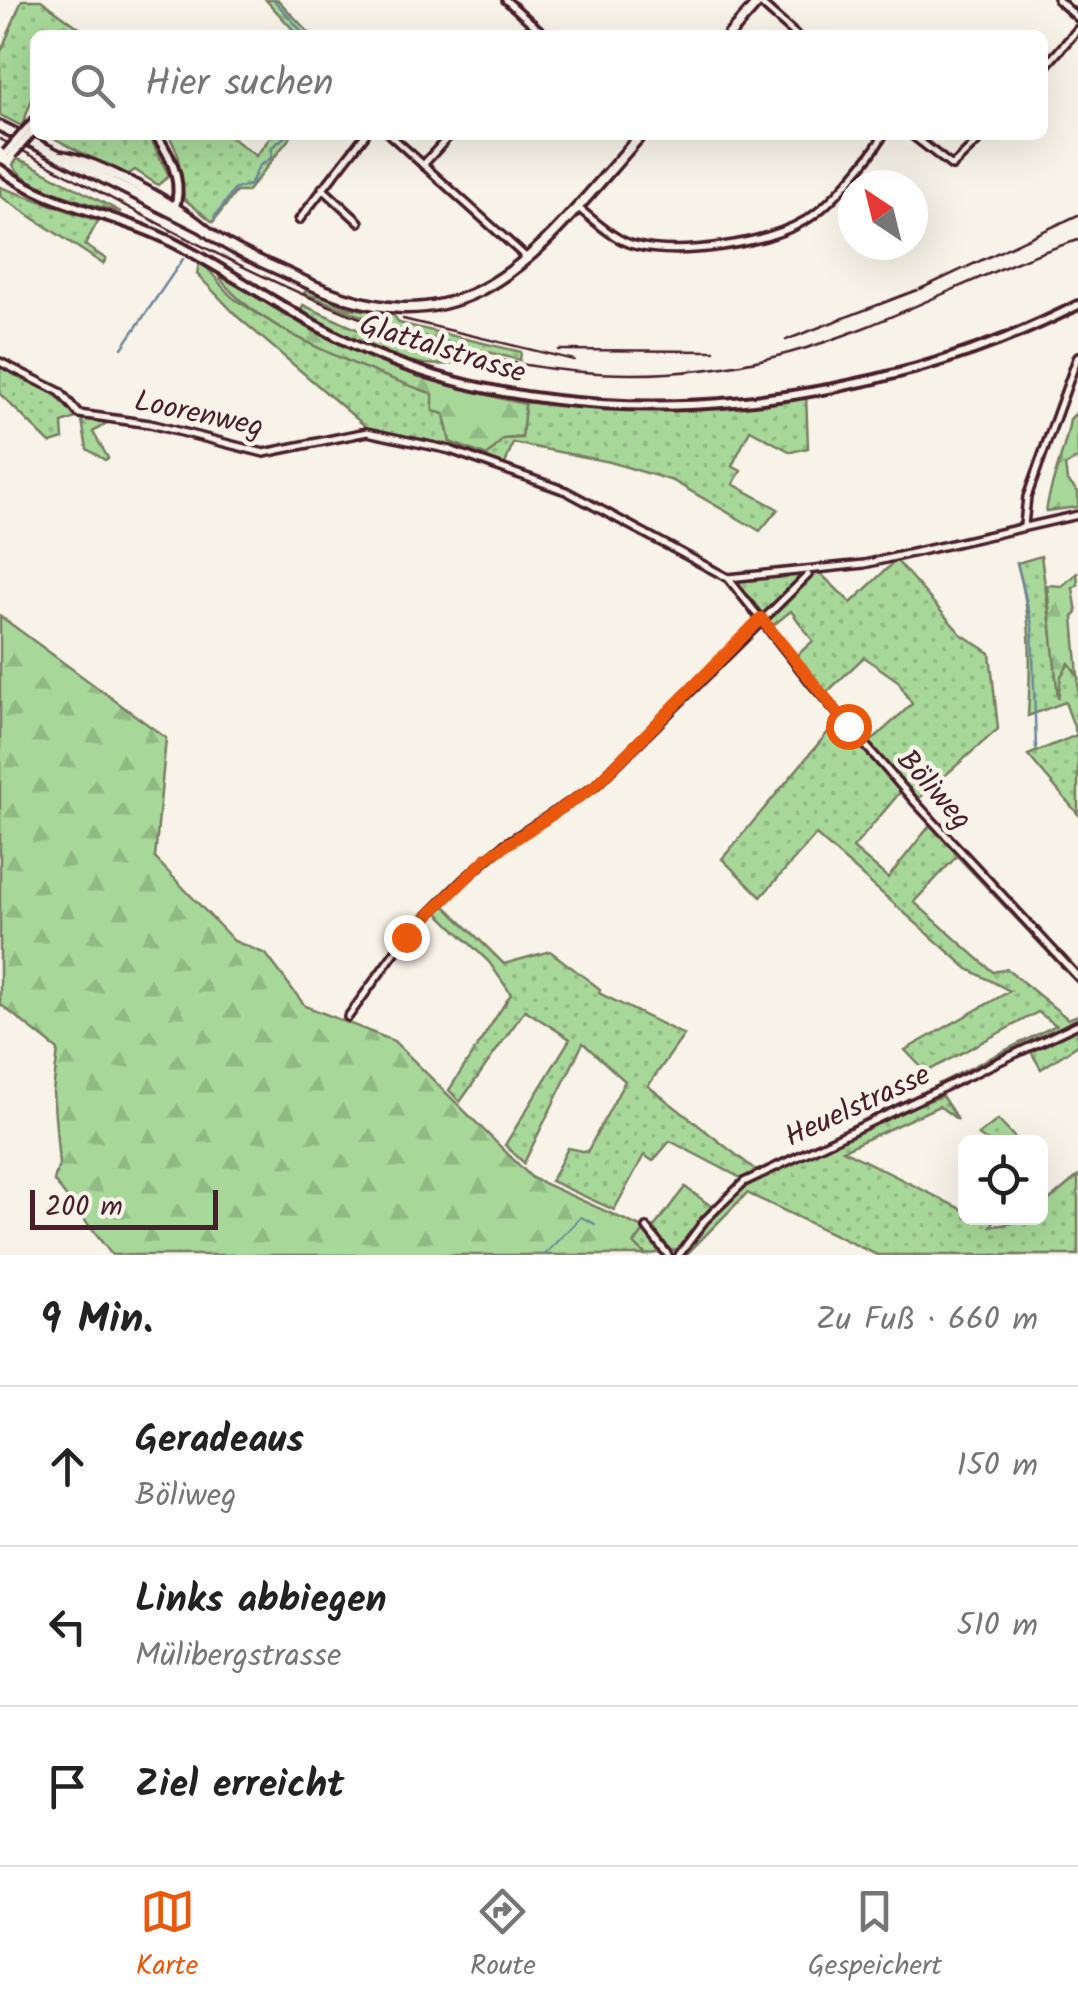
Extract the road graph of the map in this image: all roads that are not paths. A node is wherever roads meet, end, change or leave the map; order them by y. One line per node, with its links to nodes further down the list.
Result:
1 (1058, 0): 4 (street)
2 (510, 1): 6 (street)
3 (759, 1): 7 (main road); 8 (street)
4 (1078, 18)
5 (1078, 29): 9 (street)
6 (537, 30)
7 (734, 30)
8 (791, 30)
9 (1048, 63)
10 (0, 126): 26 (main road)
11 (30, 132): 20 (street, bridge)
12 (158, 140): 26 (street)
13 (361, 140): 24 (street)
14 (396, 140): 22 (street)
15 (446, 140): 22 (street)
16 (637, 140): 25 (main road)
17 (878, 140): 25 (street)
18 (918, 140): 19 (street)
19 (979, 140)
20 (9, 154): 21 (street); 23 (street)
21 (0, 160)
22 (424, 165): 29 (street)
23 (0, 170): 30 (street, Glattalstrasse)
24 (322, 188): 27 (street); 28 (street)
25 (577, 207): 29 (main road)
26 (172, 212): 29 (main road)
27 (299, 220)
28 (359, 222)
29 (528, 260)
30 (1078, 305)
31 (1078, 356): 34 (street)
32 (0, 362): 36 (street, Loorenweg)
33 (1078, 516): 34 (street)
34 (1024, 525): 35 (street)
35 (810, 572): 36 (street); 37 (street)
36 (728, 578): 37 (street, Böliweg)
37 (761, 618): 38 (street, Böliweg); 39 (street)
38 (1078, 977)
39 (348, 1017)
40 (1078, 1024): 43 (street, Heuelstrasse)
41 (646, 1228): 42 (street)
42 (668, 1255)
43 (678, 1255)

